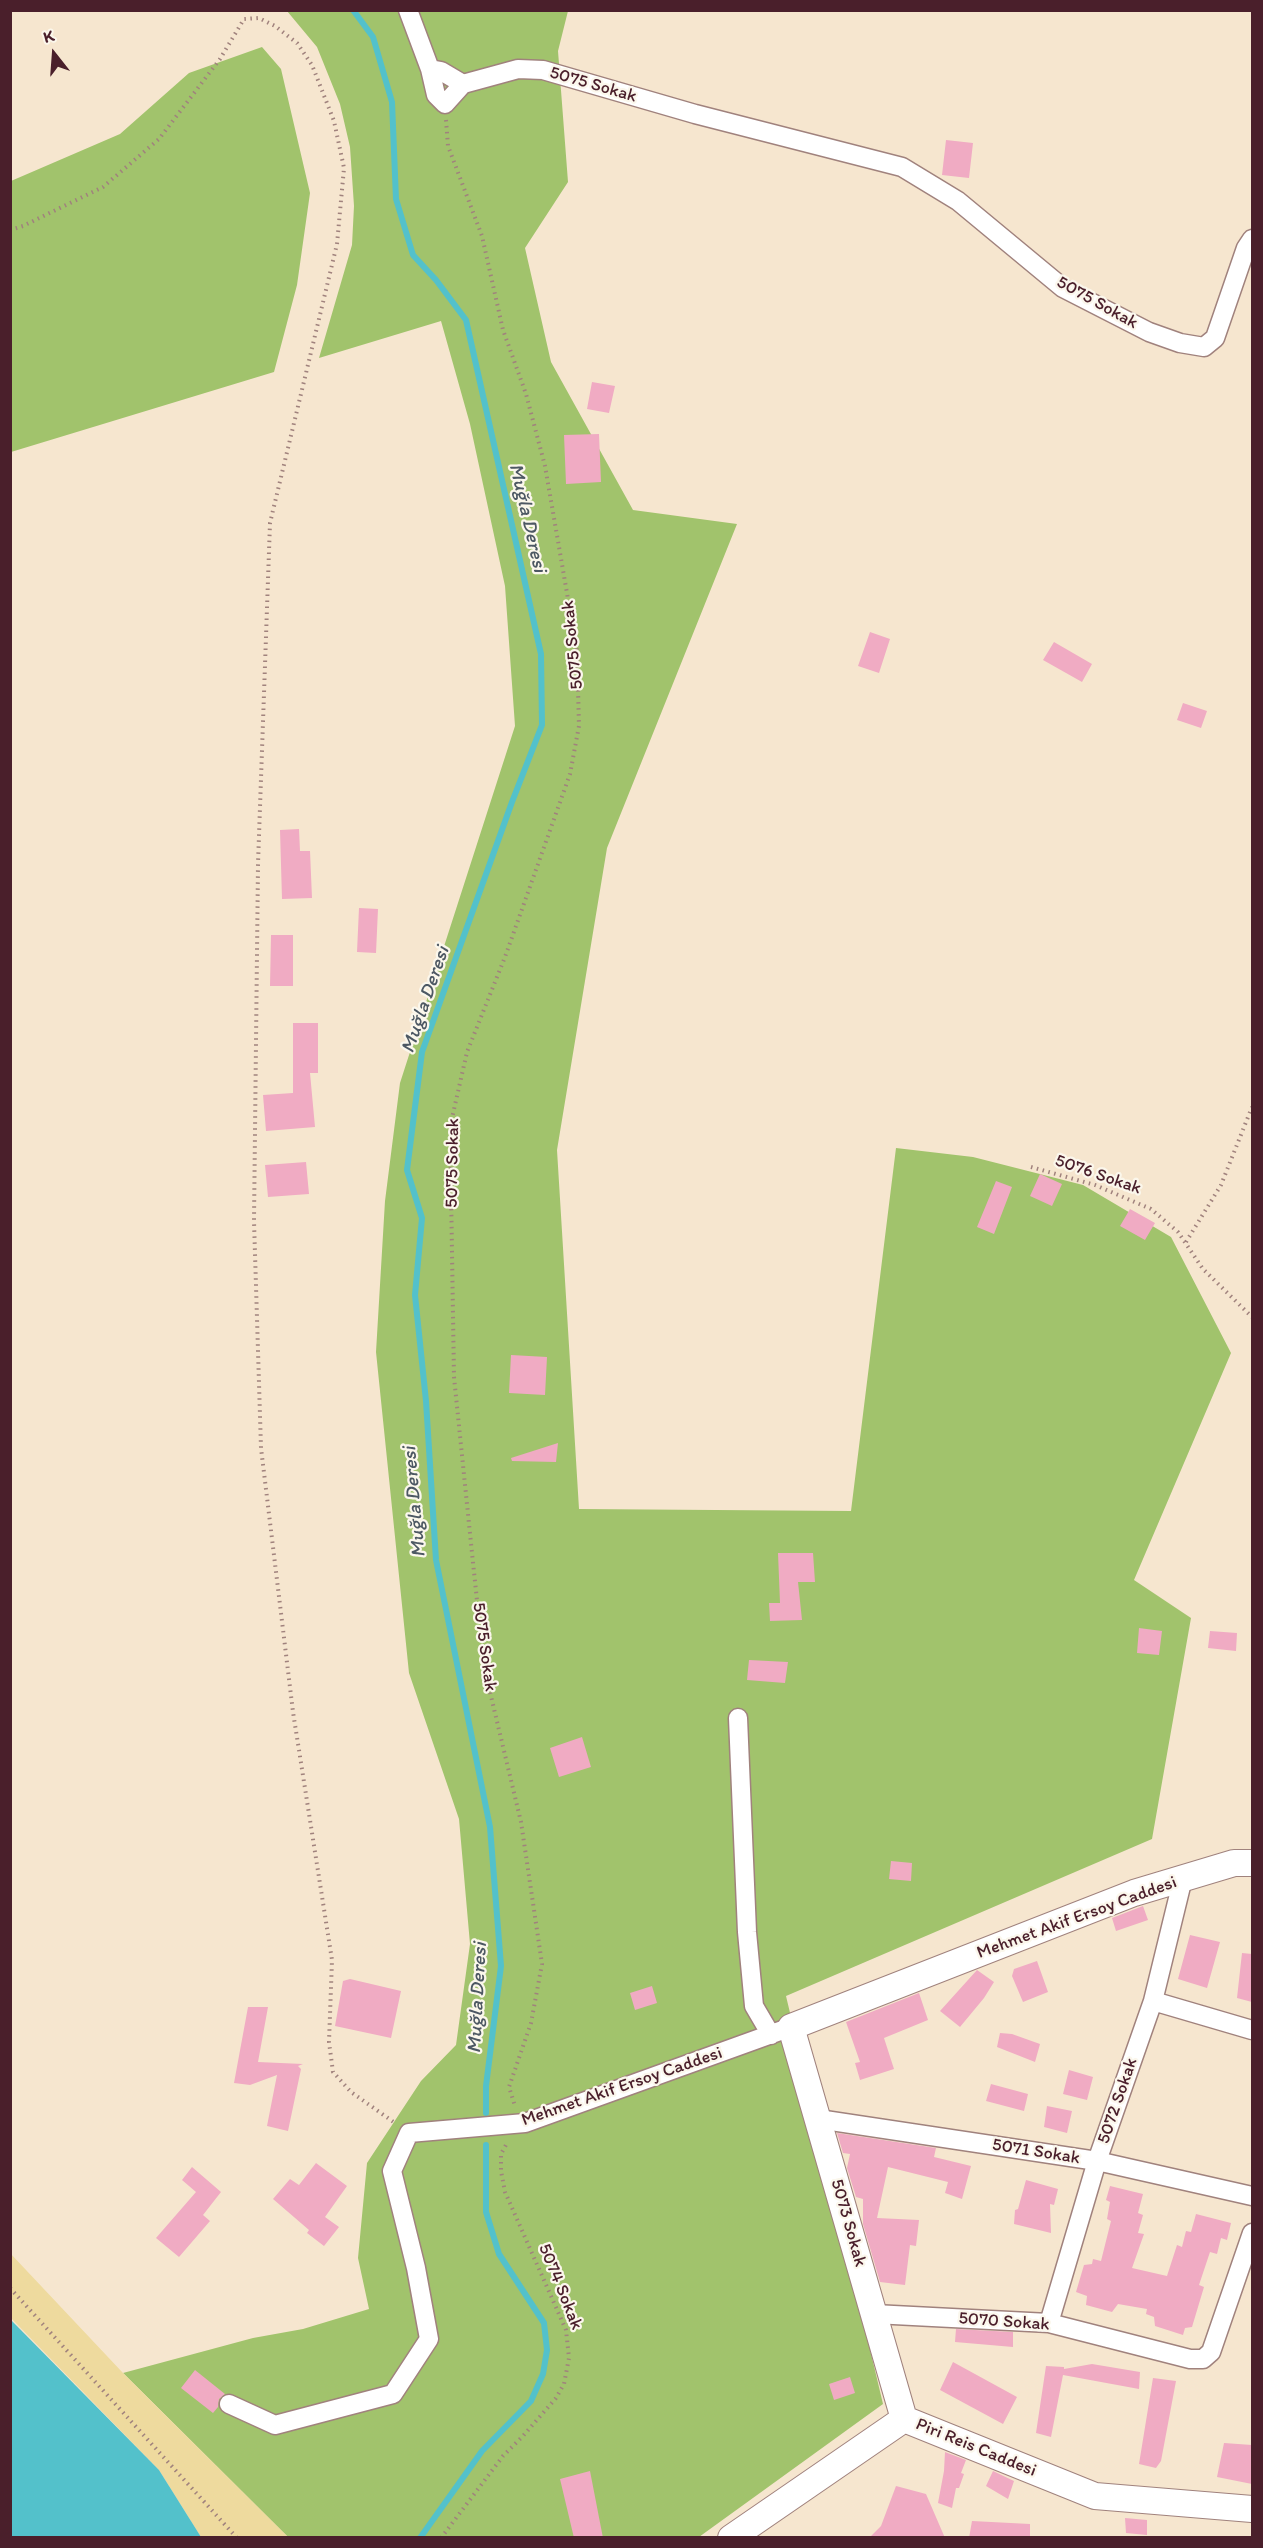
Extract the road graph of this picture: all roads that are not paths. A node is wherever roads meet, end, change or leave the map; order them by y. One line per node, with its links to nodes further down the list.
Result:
1 (408, 10): 2 (street)
2 (430, 69): 3 (street); 3 (street)
3 (463, 84): 4 (street, 5075 Sokak)
4 (1252, 239)
5 (738, 1718): 10 (street)
6 (1252, 1863): 7 (street, Mehmet Akif Ersoy Caddesi)
7 (1183, 1878): 8 (street, 5072 Sokak); 10 (street, Mehmet Akif Ersoy Caddesi)
8 (1153, 2001): 9 (street); 12 (street, 5072 Sokak)
9 (1252, 2030)
10 (781, 2031): 11 (street, 5073 Sokak); 17 (street, Mehmet Akif Ersoy Caddesi)
11 (818, 2119): 12 (street, 5071 Sokak); 15 (street, 5073 Sokak)
12 (1097, 2161): 13 (street, 5071 Sokak); 16 (street, 5072 Sokak)
13 (1252, 2196)
14 (1252, 2233): 16 (street, 5070 Sokak)
15 (874, 2314): 16 (street, 5070 Sokak); 18 (street, 5073 Sokak)
16 (1049, 2323)
17 (229, 2404)
18 (904, 2419): 19 (street, Piri Reis Caddesi); 20 (street, Piri Reis Caddesi)
19 (1252, 2509)
20 (731, 2538)

